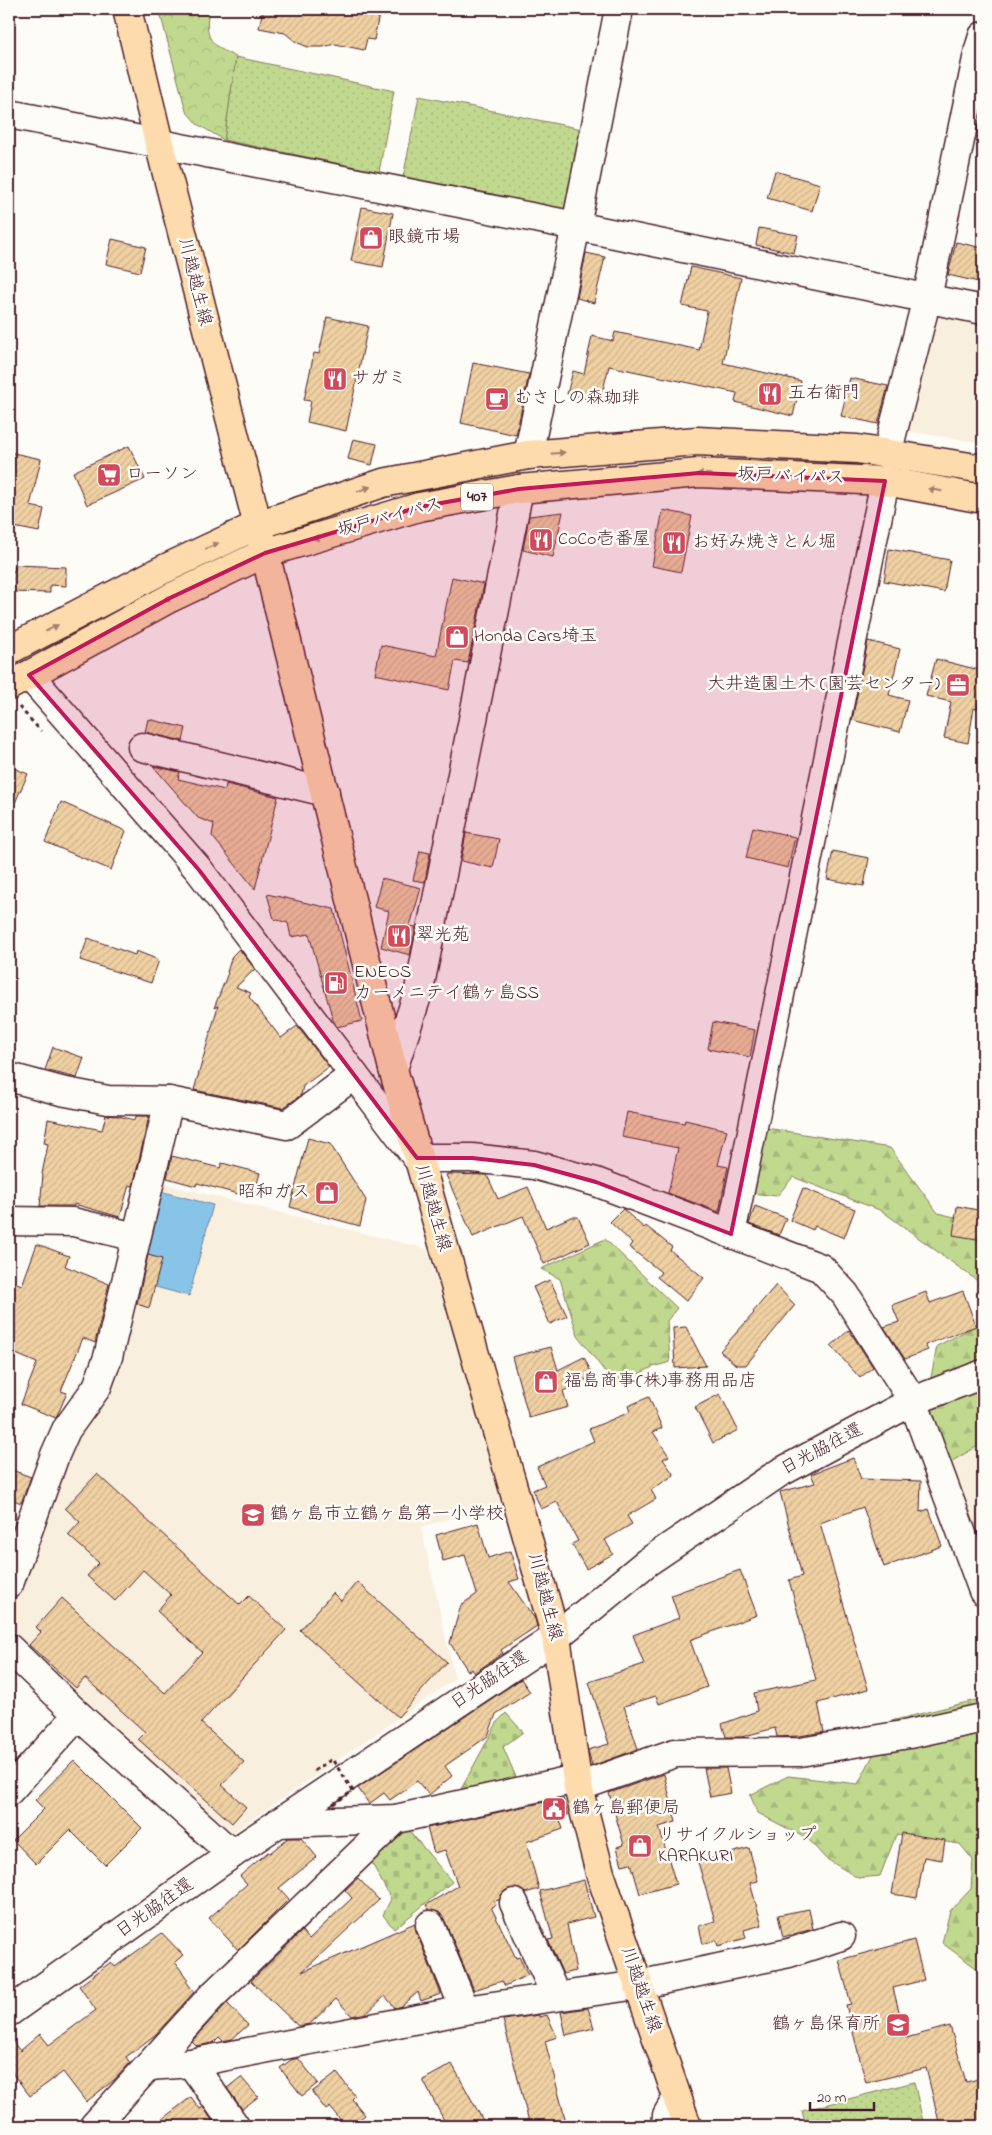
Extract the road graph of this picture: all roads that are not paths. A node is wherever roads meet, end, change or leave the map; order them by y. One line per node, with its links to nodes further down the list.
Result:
1 (127, 9): 5 (main road, 川越越生線)
2 (619, 9): 6 (street)
3 (983, 36): 7 (street)
4 (9, 114): 5 (street)
5 (159, 143): 6 (street); 15 (main road, 川越越生線)
6 (576, 226): 7 (street); 10 (street)
7 (927, 298): 8 (street); 9 (street)
8 (983, 310)
9 (887, 454): 10 (main road, 坂戸バイパス / 407, one-way to 9); 11 (main road, 坂戸バイパス / 407)
10 (528, 455): 15 (main road, 坂戸バイパス / 407, one-way to 10)
11 (983, 468)
12 (885, 481): 13 (main road, 坂戸バイパス / 407, one-way to 13); 14 (main road, 坂戸バイパス / 407, one-way to 12); 27 (street)
13 (519, 490): 16 (main road, 坂戸バイパス / 407, one-way to 16); 21 (street)
14 (983, 499)
15 (258, 526): 16 (main road, 川越越生線); 17 (main road, 坂戸バイパス / 407, one-way to 15)
16 (265, 554): 18 (main road, 坂戸バイパス / 407, one-way to 18); 20 (main road, 川越越生線)
17 (9, 650)
18 (18, 688): 22 (street)
19 (142, 747): 20 (street)
20 (325, 792): 21 (main road, 川越越生線)
21 (393, 1069): 25 (main road, 川越越生線)
22 (354, 1075): 24 (street); 25 (street)
23 (9, 1077): 24 (street)
24 (169, 1101): 28 (street)
25 (417, 1158): 27 (street); 33 (main road, 川越越生線)
26 (9, 1221): 28 (street)
27 (731, 1234): 30 (street)
28 (136, 1237): 31 (street)
29 (983, 1374): 30 (street, 日光脇往還)
30 (913, 1401): 32 (street); 33 (street, 日光脇往還)
31 (9, 1584)
32 (983, 1591)
33 (556, 1637): 37 (main road, 川越越生線); 40 (street, 日光脇往還)
34 (9, 1648): 35 (street)
35 (78, 1715): 38 (street); 41 (street)
36 (983, 1718): 37 (street)
37 (577, 1783): 39 (street); 45 (main road, 川越越生線)
38 (9, 1791)
39 (396, 1819): 40 (street); 50 (street)
40 (278, 1823): 41 (street, 日光脇往還)
41 (232, 1854): 48 (street, 日光脇往還)
42 (514, 1903): 46 (street)
43 (430, 1925): 47 (street)
44 (841, 1936): 45 (street)
45 (638, 1985): 46 (street); 51 (main road, 川越越生線)
46 (556, 1996): 47 (street)
47 (465, 2010): 49 (street)
48 (9, 2012)
49 (191, 2063): 50 (street); 53 (street)
50 (149, 2066): 52 (street)
51 (677, 2098): 54 (street); 55 (main road, 川越越生線)
52 (94, 2126)
53 (235, 2126)
54 (666, 2126)
55 (687, 2126)

